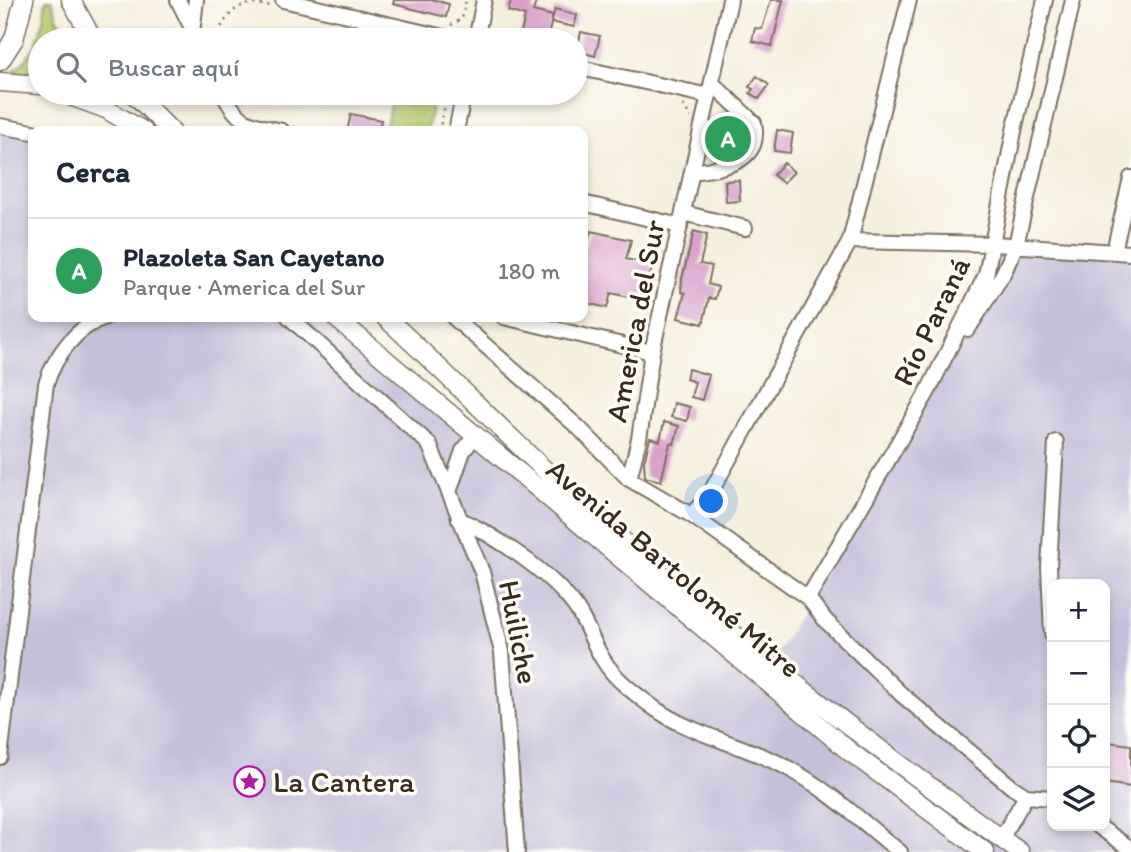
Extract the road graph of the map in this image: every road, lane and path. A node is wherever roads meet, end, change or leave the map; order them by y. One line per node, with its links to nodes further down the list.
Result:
1 (24, 0): 18 (main road)
2 (71, 0): 13 (main road)
3 (178, 0): 14 (street)
4 (196, 0): 15 (street)
5 (283, 0): 16 (street)
6 (466, 0): 12 (path)
7 (484, 0): 17 (street)
8 (730, 0): 22 (street, America del Sur)
9 (909, 0): 43 (street)
10 (1045, 0): 44 (street, Río Paraná)
11 (1073, 0): 45 (street, Río Paraná)
12 (462, 19)
13 (86, 28)
14 (192, 28)
15 (195, 28)
16 (404, 28)
17 (478, 28)
18 (0, 61)
19 (588, 69): 22 (street)
20 (0, 82): 21 (main road)
21 (28, 84)
22 (711, 90): 37 (street, America del Sur); 37 (street)
23 (682, 103): 29 (path)
24 (95, 105): 31 (main road)
25 (145, 105): 32 (main road)
26 (229, 105): 33 (street)
27 (445, 105): 34 (path)
28 (461, 105): 35 (street)
29 (692, 118)
30 (0, 126): 36 (street)
31 (135, 126)
32 (166, 126)
33 (263, 126)
34 (440, 126)
35 (457, 126)
36 (28, 131)
37 (692, 172): 40 (street, America del Sur)
38 (1131, 178): 46 (street)
39 (588, 204): 40 (street)
40 (681, 219): 41 (street); 55 (street, America del Sur)
41 (745, 228)
42 (645, 231): 48 (path)
43 (850, 241): 44 (street); 61 (street)
44 (995, 244): 45 (street); 56 (street, Río Paraná)
45 (1016, 245): 46 (street); 56 (street, Río Paraná)
46 (1114, 251): 47 (street)
47 (1131, 253)
48 (659, 257)
49 (91, 322): 65 (street)
50 (295, 322): 60 (street, Huiliche)
51 (341, 322): 57 (main road, Avenida Bartolomé Mitre)
52 (390, 322): 69 (main road, Avenida Bartolomé Mitre)
53 (459, 322): 59 (street)
54 (525, 322): 55 (street)
55 (652, 352): 59 (street, America del Sur)
56 (927, 393): 64 (street, Río Paraná)
57 (476, 435): 60 (street); 73 (main road, Avenida Bartolomé Mitre)
58 (1056, 442): 63 (street)
59 (629, 479): 61 (street)
60 (450, 492): 62 (street, Huiliche)
61 (691, 515): 64 (street)
62 (459, 519): 71 (street, Huiliche); 72 (street)
63 (1050, 579)
64 (808, 598): 66 (street)
65 (0, 757)
66 (1026, 796): 67 (street); 69 (street)
67 (1047, 798)
68 (1105, 831): 70 (street)
69 (1001, 839): 74 (main road, Avenida Bartolomé Mitre)
70 (1131, 849)
71 (517, 852)
72 (900, 852)
73 (985, 852)
74 (1020, 852)

